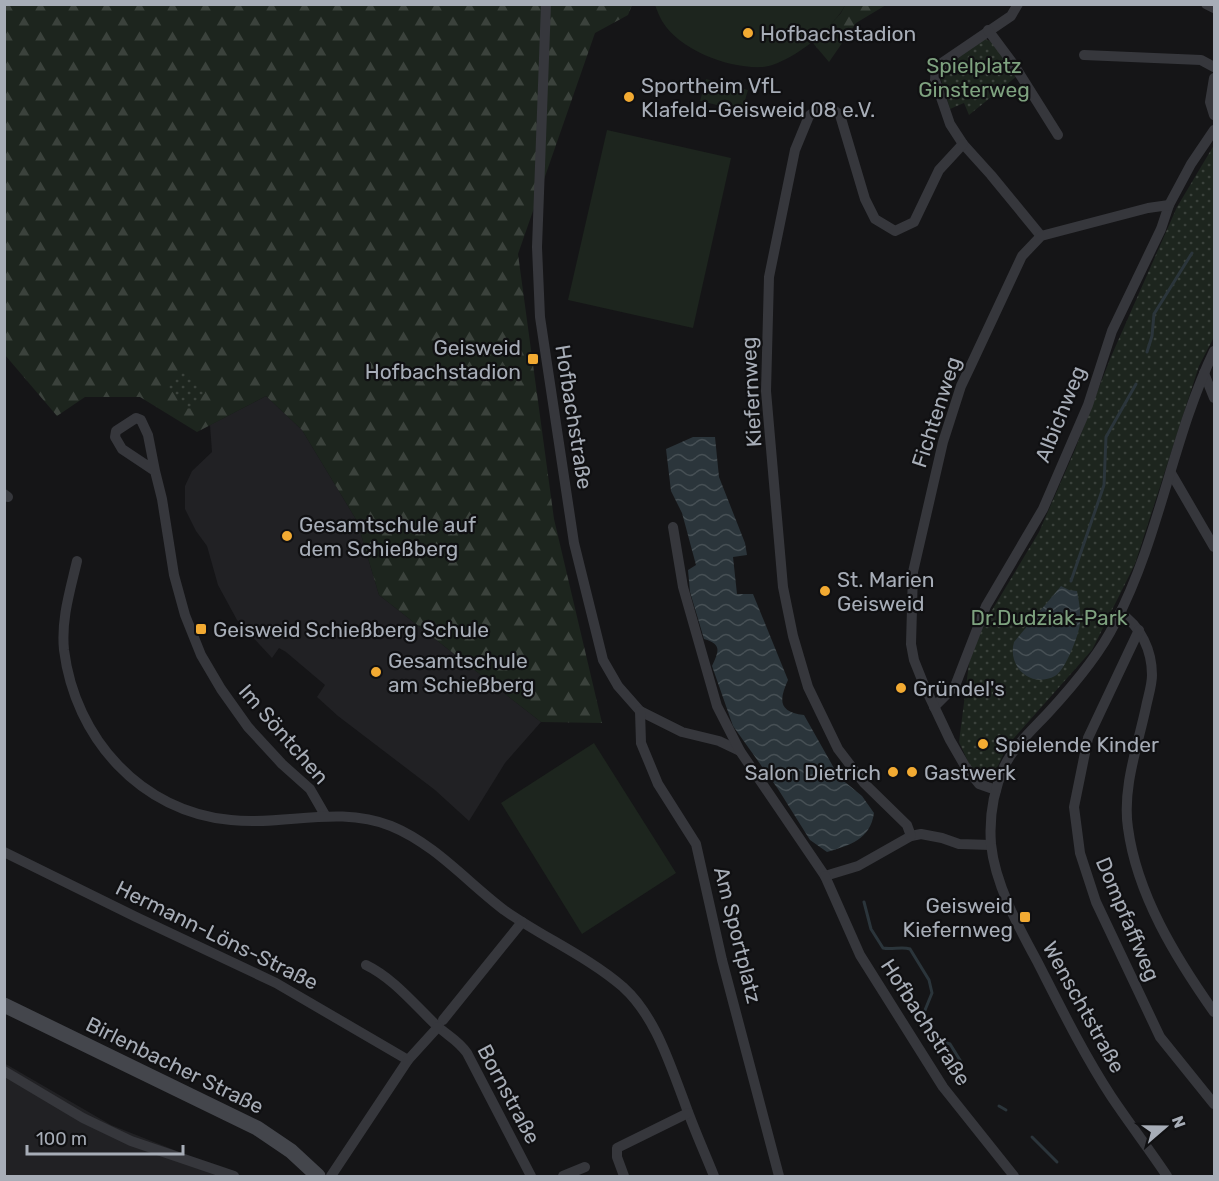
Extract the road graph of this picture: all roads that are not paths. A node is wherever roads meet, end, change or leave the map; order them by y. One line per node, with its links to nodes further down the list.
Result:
1 (546, 4): 26 (street, Hofbachstraße)
2 (1018, 4): 5 (street)
3 (1206, 4): 4 (street)
4 (1215, 8)
5 (988, 30): 11 (street); 12 (street)
6 (1084, 56): 7 (street)
7 (1215, 67)
8 (1215, 78): 9 (street)
9 (1215, 115)
10 (1215, 130): 13 (street, Albichweg)
11 (1058, 135)
12 (963, 144): 14 (street); 30 (street, Kiefernweg)
13 (1169, 205): 14 (street); 25 (street, Albichweg)
14 (1041, 237): 25 (street, Fichtenweg)
15 (1215, 351): 16 (street, Wenschtstraße)
16 (1204, 373): 17 (street); 19 (street, Wenschtstraße)
17 (1215, 398)
18 (155, 471): 18 (street, Im Söntchen); 29 (street, Im Söntchen)
19 (1171, 473): 21 (street); 23 (street, Wenschtstraße)
20 (673, 527): 27 (street, Hofbachstraße)
21 (1215, 547)
22 (77, 561): 29 (street)
23 (1120, 613): 24 (street); 28 (street, Wenschtstraße)
24 (1139, 630): 37 (street); 41 (street, Dompfaffweg)
25 (934, 707): 28 (street, Fichtenweg)
26 (640, 711): 27 (street, Hofbachstraße); 51 (street, Am Sportplatz)
27 (740, 751): 33 (street, Hofbachstraße)
28 (996, 790): 31 (street, Wenschtstraße)
29 (325, 815): 34 (street)
30 (911, 836): 31 (street); 33 (street)
31 (991, 844): 53 (street, Wenschtstraße)
32 (4, 852): 39 (street, Hermann-Löns-Straße)
33 (825, 876): 52 (street, Hofbachstraße)
34 (522, 922): 38 (street); 42 (street)
35 (366, 965): 38 (street, Bornstraße)
36 (4, 1005): 45 (main road, Birlenbacher Straße)
37 (1215, 1012)
38 (441, 1024): 39 (street); 47 (street, Bornstraße)
39 (408, 1060): 46 (street)
40 (4, 1071): 44 (street)
41 (1215, 1104)
42 (688, 1113): 49 (street); 50 (street)
43 (585, 1167): 48 (street)
44 (234, 1176)
45 (318, 1176)
46 (331, 1176)
47 (531, 1176)
48 (563, 1176)
49 (624, 1176)
50 (714, 1176)
51 (779, 1176)
52 (1014, 1176)
53 (1167, 1176)

